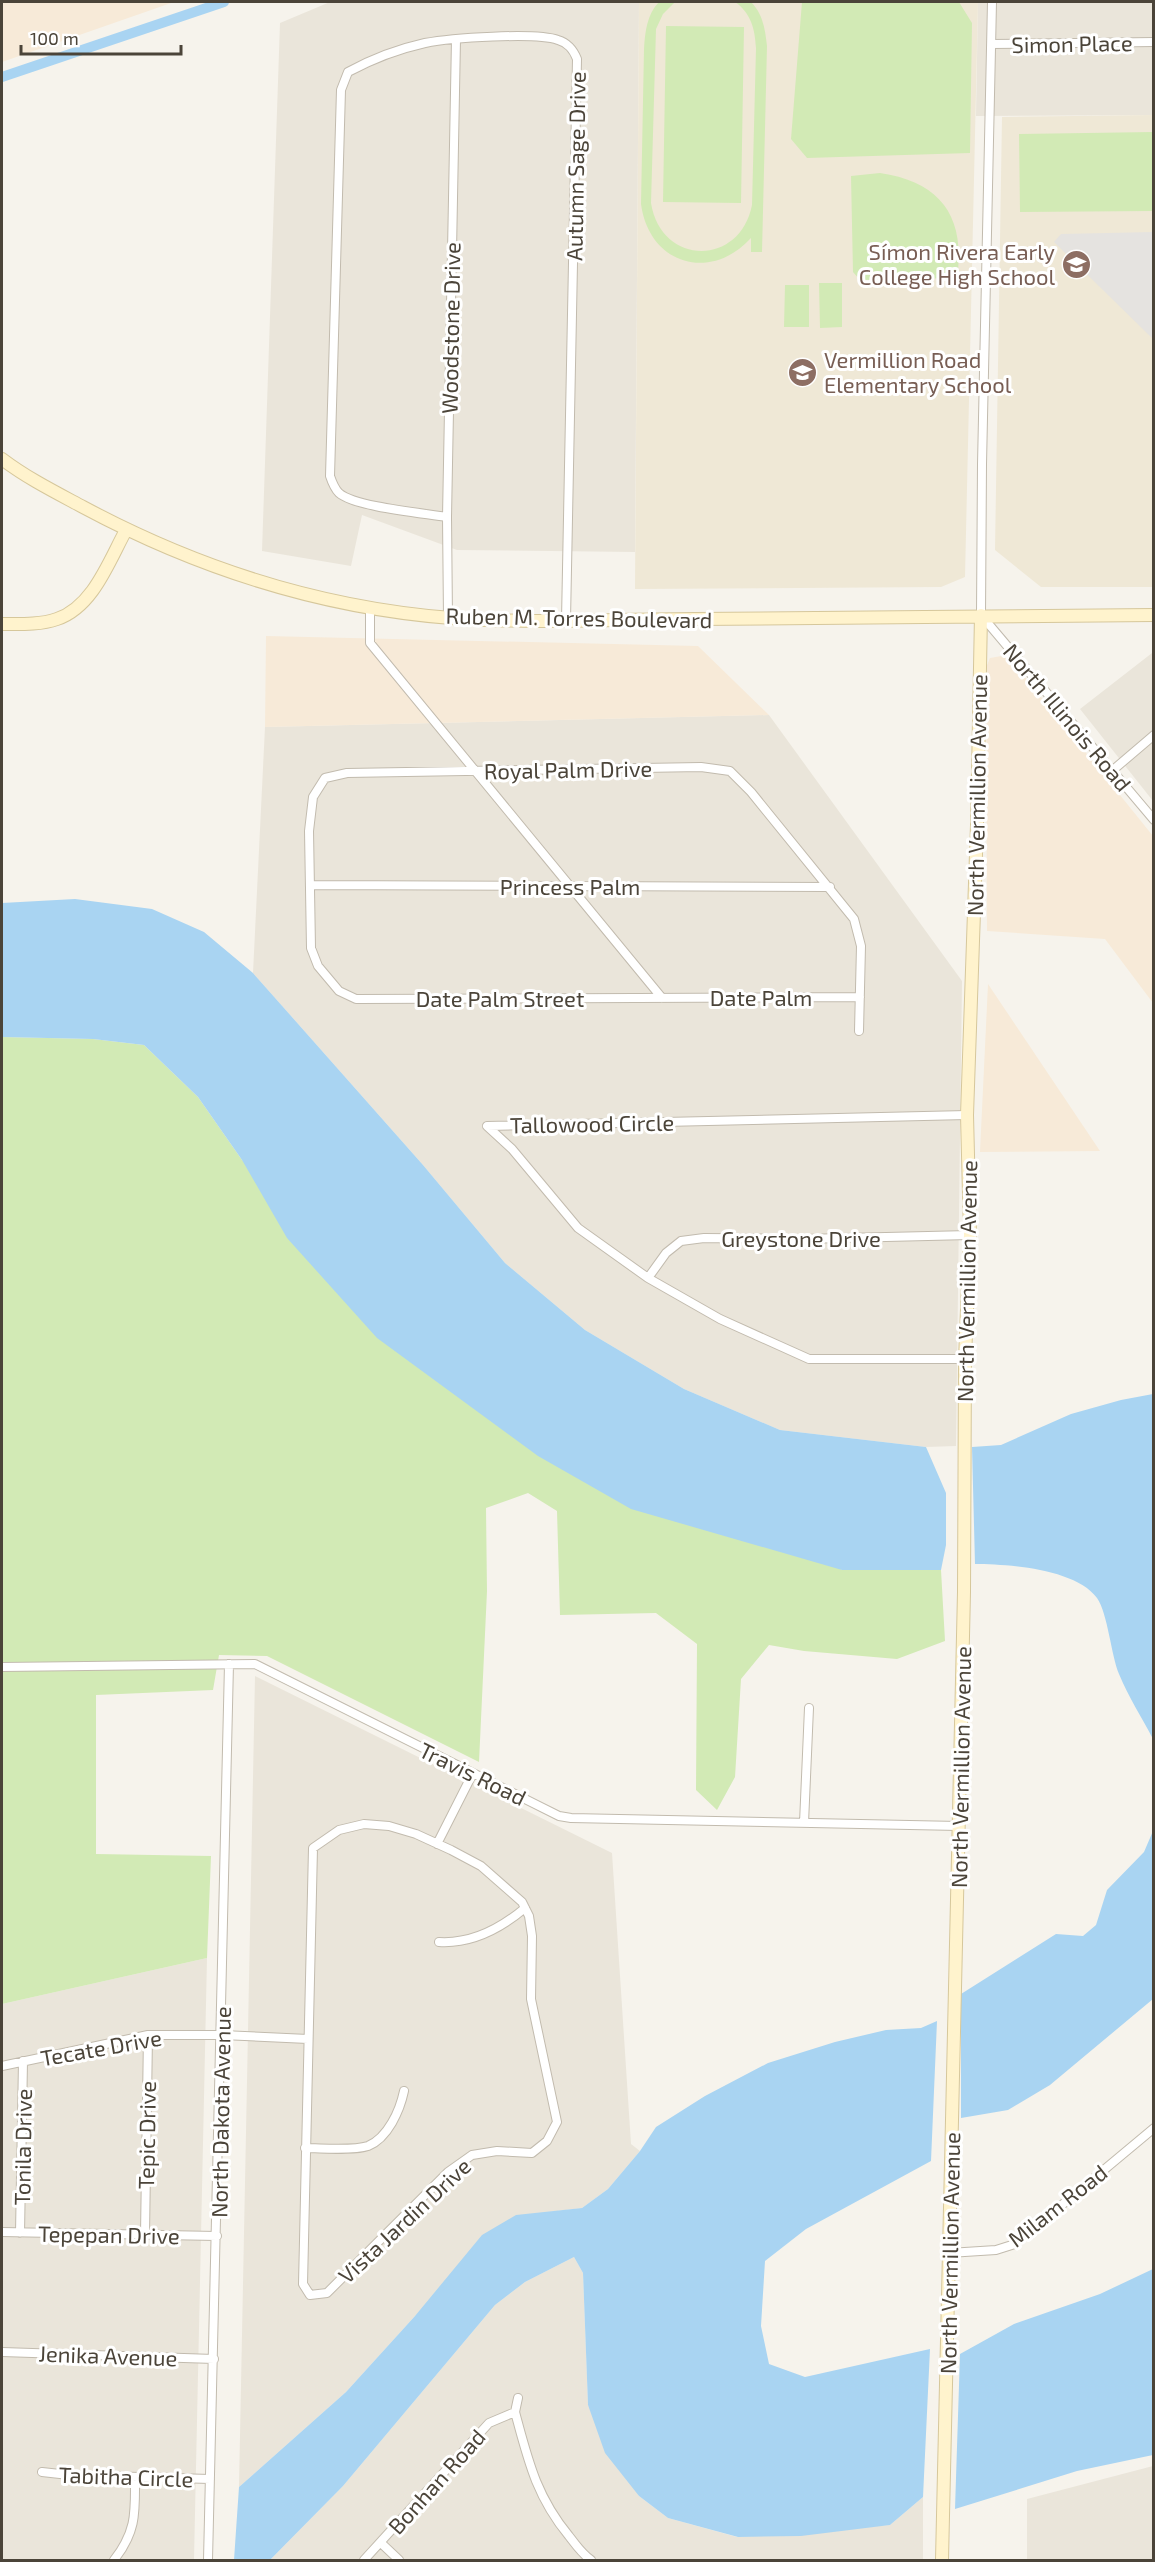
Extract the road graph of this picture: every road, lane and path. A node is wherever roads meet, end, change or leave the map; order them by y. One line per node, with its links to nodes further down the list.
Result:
1 (992, 2): 4 (street, North Vermillion Avenue)
2 (456, 39): 6 (street, Woodstone Drive); 6 (street, Autumn Sage Drive); 12 (street, Autumn Sage Drive)
3 (1154, 42): 4 (street, Simon Place)
4 (991, 44): 9 (street, North Vermillion Avenue)
5 (2, 459): 7 (street, Ruben M. Torres Boulevard)
6 (447, 517): 11 (street, Woodstone Drive)
7 (126, 530): 8 (street, Ruben M. Torres Boulevard); 13 (street)
8 (370, 607): 11 (street, Ruben M. Torres Boulevard); 16 (street)
9 (981, 615): 10 (street, Ruben M. Torres Boulevard); 12 (street, Ruben M. Torres Boulevard); 15 (street, North Illinois Road); 25 (street, North Vermillion Avenue)
10 (1154, 615)
11 (448, 618): 12 (street, Ruben M. Torres Boulevard)
12 (566, 620)
13 (2, 624)
14 (1154, 735): 15 (street)
15 (1113, 770): 17 (street, North Illinois Road)
16 (475, 771): 18 (street, Royal Palm Drive); 19 (street); 20 (street, Royal Palm Drive)
17 (1154, 820)
18 (310, 885): 19 (street, Princess Palm); 21 (street, Royal Palm Drive)
19 (570, 886): 20 (street, Princess Palm); 23 (street)
20 (830, 887): 22 (street, Royal Palm Drive)
21 (339, 991): 23 (street, Date Palm Street)
22 (860, 997): 23 (street, Date Palm); 24 (street, Royal Palm Drive)
23 (662, 998)
24 (860, 1031)
25 (967, 1115): 26 (street, North Vermillion Avenue); 27 (street, Tallowood Circle)
26 (970, 1235): 27 (street, Greystone Drive); 28 (street, North Vermillion Avenue)
27 (648, 1278): 28 (street, Tallowood Circle)
28 (965, 1359): 34 (street, North Vermillion Avenue)
29 (229, 1664): 30 (street, Travis Road); 32 (street, Travis Road); 39 (street, North Dakota Avenue)
30 (2, 1667)
31 (809, 1708): 33 (street)
32 (473, 1773): 33 (street, Travis Road); 35 (street)
33 (804, 1823): 34 (street, Travis Road)
34 (959, 1826): 50 (street, North Vermillion Avenue)
35 (437, 1844): 36 (street, Vista Jardin Drive); 40 (street, Vista Jardin Drive)
36 (525, 1908): 37 (street); 45 (street, Vista Jardin Drive)
37 (439, 1942)
38 (148, 2035): 39 (street, Tecate Drive); 41 (street, Tecate Drive); 48 (street, Tepic Drive)
39 (222, 2035): 40 (street, Tecate Drive); 49 (street, North Dakota Avenue)
40 (308, 2039): 45 (street, Vista Jardin Drive)
41 (23, 2061): 42 (street, Tecate Drive); 47 (street, Tonila Drive)
42 (2, 2066)
43 (404, 2091): 45 (street)
44 (1154, 2128): 50 (street, Milam Road)
45 (305, 2148)
46 (2, 2232): 47 (street, Tepepan Drive)
47 (20, 2233): 48 (street, Tepepan Drive)
48 (145, 2234): 49 (street, Tepepan Drive)
49 (217, 2235): 52 (street, North Dakota Avenue)
50 (949, 2253): 64 (street, North Vermillion Avenue)
51 (2, 2352): 52 (street, Jenika Avenue)
52 (214, 2359): 57 (street, North Dakota Avenue)
53 (518, 2398): 54 (street, Bonhan Road)
54 (515, 2412): 58 (street, Bonhan Road); 63 (street, Bonhan Road)
55 (42, 2472): 56 (street, Tabitha Circle)
56 (135, 2477): 57 (street, Tabitha Circle); 59 (street)
57 (210, 2479): 60 (street, North Dakota Avenue)
58 (381, 2543): 61 (street, Bonhan Road); 62 (street)
59 (114, 2560)
60 (208, 2560)
61 (364, 2560)
62 (399, 2560)
63 (591, 2560)
64 (942, 2560)

